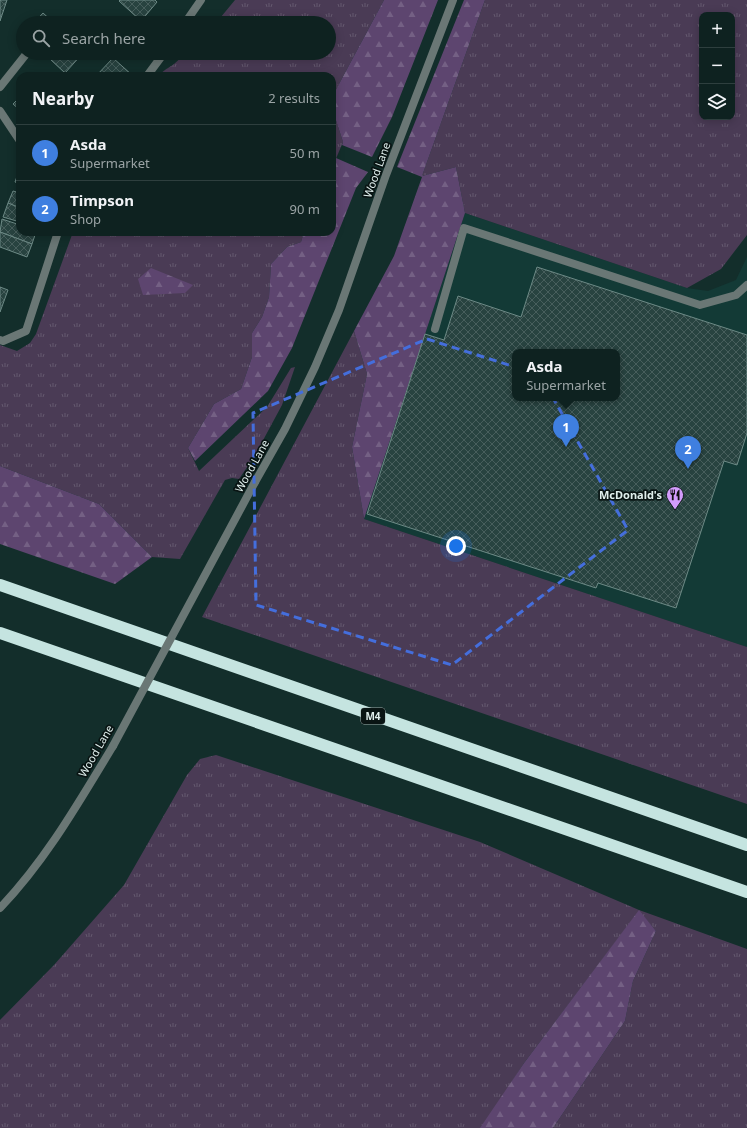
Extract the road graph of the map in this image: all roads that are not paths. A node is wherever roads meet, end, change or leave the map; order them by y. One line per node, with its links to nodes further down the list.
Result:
1 (453, 0): 18 (street, Wood Lane, bridge)
2 (199, 1): 3 (street)
3 (189, 16)
4 (21, 60): 7 (street)
5 (159, 60): 6 (street)
6 (151, 72)
7 (0, 87)
8 (0, 112): 9 (street)
9 (16, 135)
10 (57, 236): 13 (street)
11 (747, 285): 12 (street)
12 (435, 328)
13 (0, 340)
14 (0, 584): 16 (highway, M4)
15 (0, 633): 17 (highway)
16 (747, 845)
17 (747, 892)
18 (0, 908)

